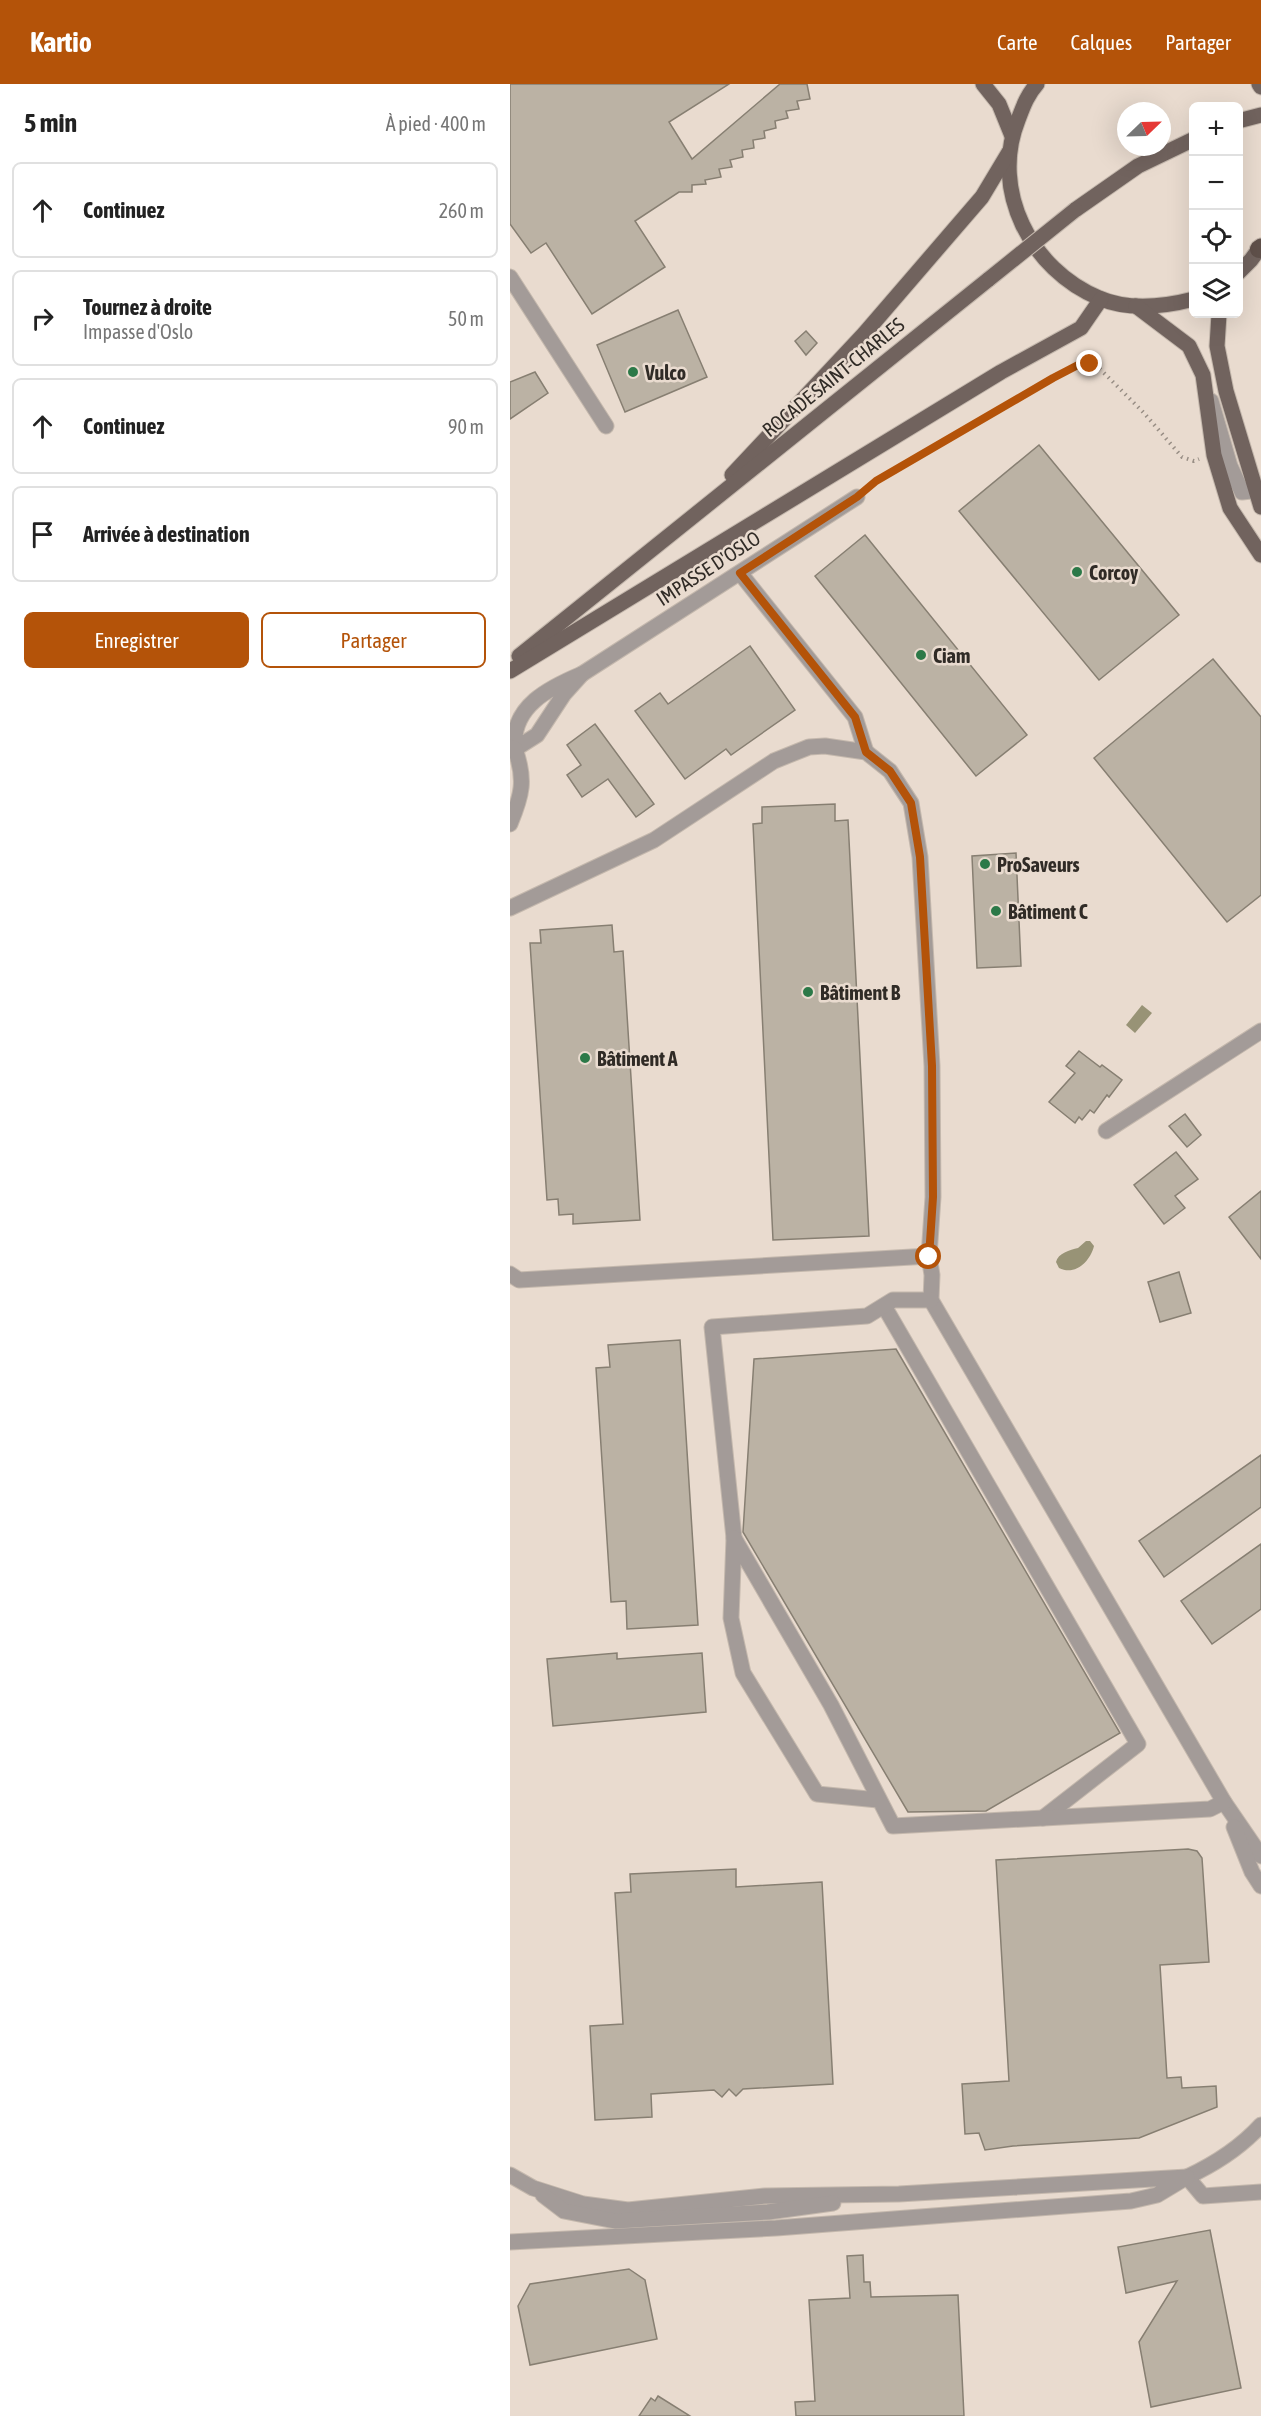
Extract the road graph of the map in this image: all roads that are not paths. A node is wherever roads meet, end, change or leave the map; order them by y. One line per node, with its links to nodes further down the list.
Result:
1 (983, 84): 5 (main road)
2 (1037, 84): 5 (main road)
3 (1261, 115): 4 (main road)
4 (1243, 121)
5 (1012, 136): 7 (main road)
6 (1189, 141): 20 (main road, ROCADE SAINT-CHARLES, bridge)
7 (1009, 152): 11 (main road); 20 (main road)
8 (1261, 248): 9 (main road)
9 (1243, 268)
10 (510, 277): 16 (street)
11 (1101, 299): 13 (main road); 24 (main road)
12 (1189, 300): 13 (main road)
13 (1136, 306): 15 (main road)
14 (1220, 318): 17 (main road)
15 (1203, 375): 17 (street); 21 (main road)
16 (606, 426)
17 (1258, 490): 19 (main road)
18 (857, 497): 22 (street, IMPASSE D'OSLO)
19 (1261, 507)
20 (686, 522): 23 (main road, ROCADE SAINT-CHARLES)
21 (1261, 555)
22 (740, 573): 25 (street, IMPASSE D'OSLO); 27 (street)
23 (510, 664)
24 (510, 671)
25 (582, 674): 26 (street); 26 (street)
26 (512, 748): 28 (street)
27 (866, 752): 29 (street); 32 (street)
28 (510, 824)
29 (510, 908)
30 (1261, 1031): 31 (street)
31 (1106, 1131)
32 (929, 1257): 33 (street); 34 (street)
33 (510, 1274)
34 (931, 1300): 35 (street); 38 (street)
35 (884, 1306): 36 (street); 39 (street)
36 (734, 1538): 37 (street); 37 (street)
37 (878, 1800): 39 (street)
38 (1224, 1802): 39 (street); 40 (street); 41 (street); 42 (street)
39 (1042, 1818)
40 (1261, 1835)
41 (1261, 1856)
42 (1261, 1886)
43 (1261, 2125): 45 (street)
44 (510, 2175): 45 (street)
45 (1187, 2177): 46 (street); 47 (street)
46 (1261, 2192)
47 (510, 2242)

